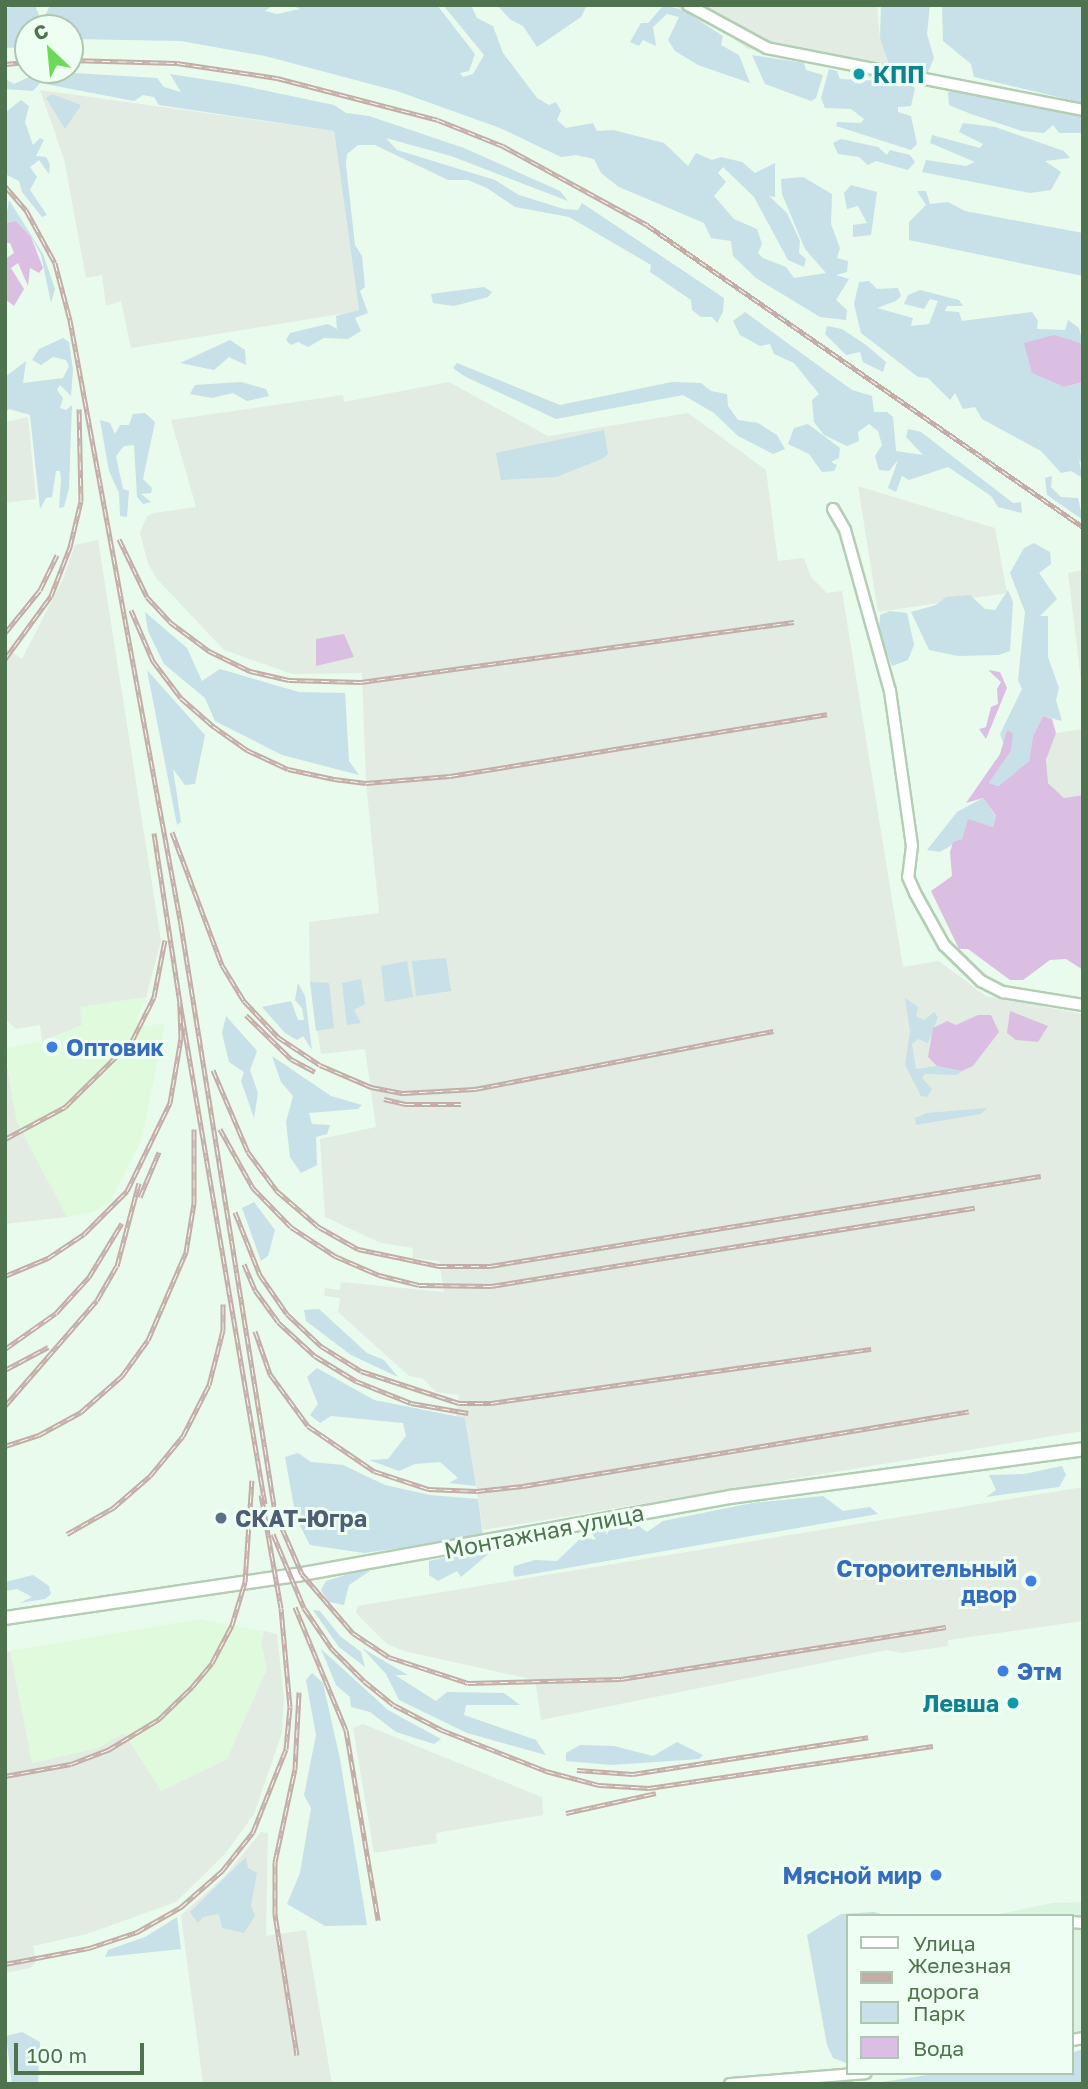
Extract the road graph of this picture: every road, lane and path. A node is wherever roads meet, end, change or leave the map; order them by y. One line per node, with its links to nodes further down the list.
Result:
1 (688, 5): 2 (street)
2 (1083, 110)
3 (833, 509): 4 (street)
4 (1083, 1005)
5 (1083, 1449): 6 (street, Монтажная улица)
6 (5, 1618)
7 (847, 2075): 8 (street)
8 (730, 2084)

